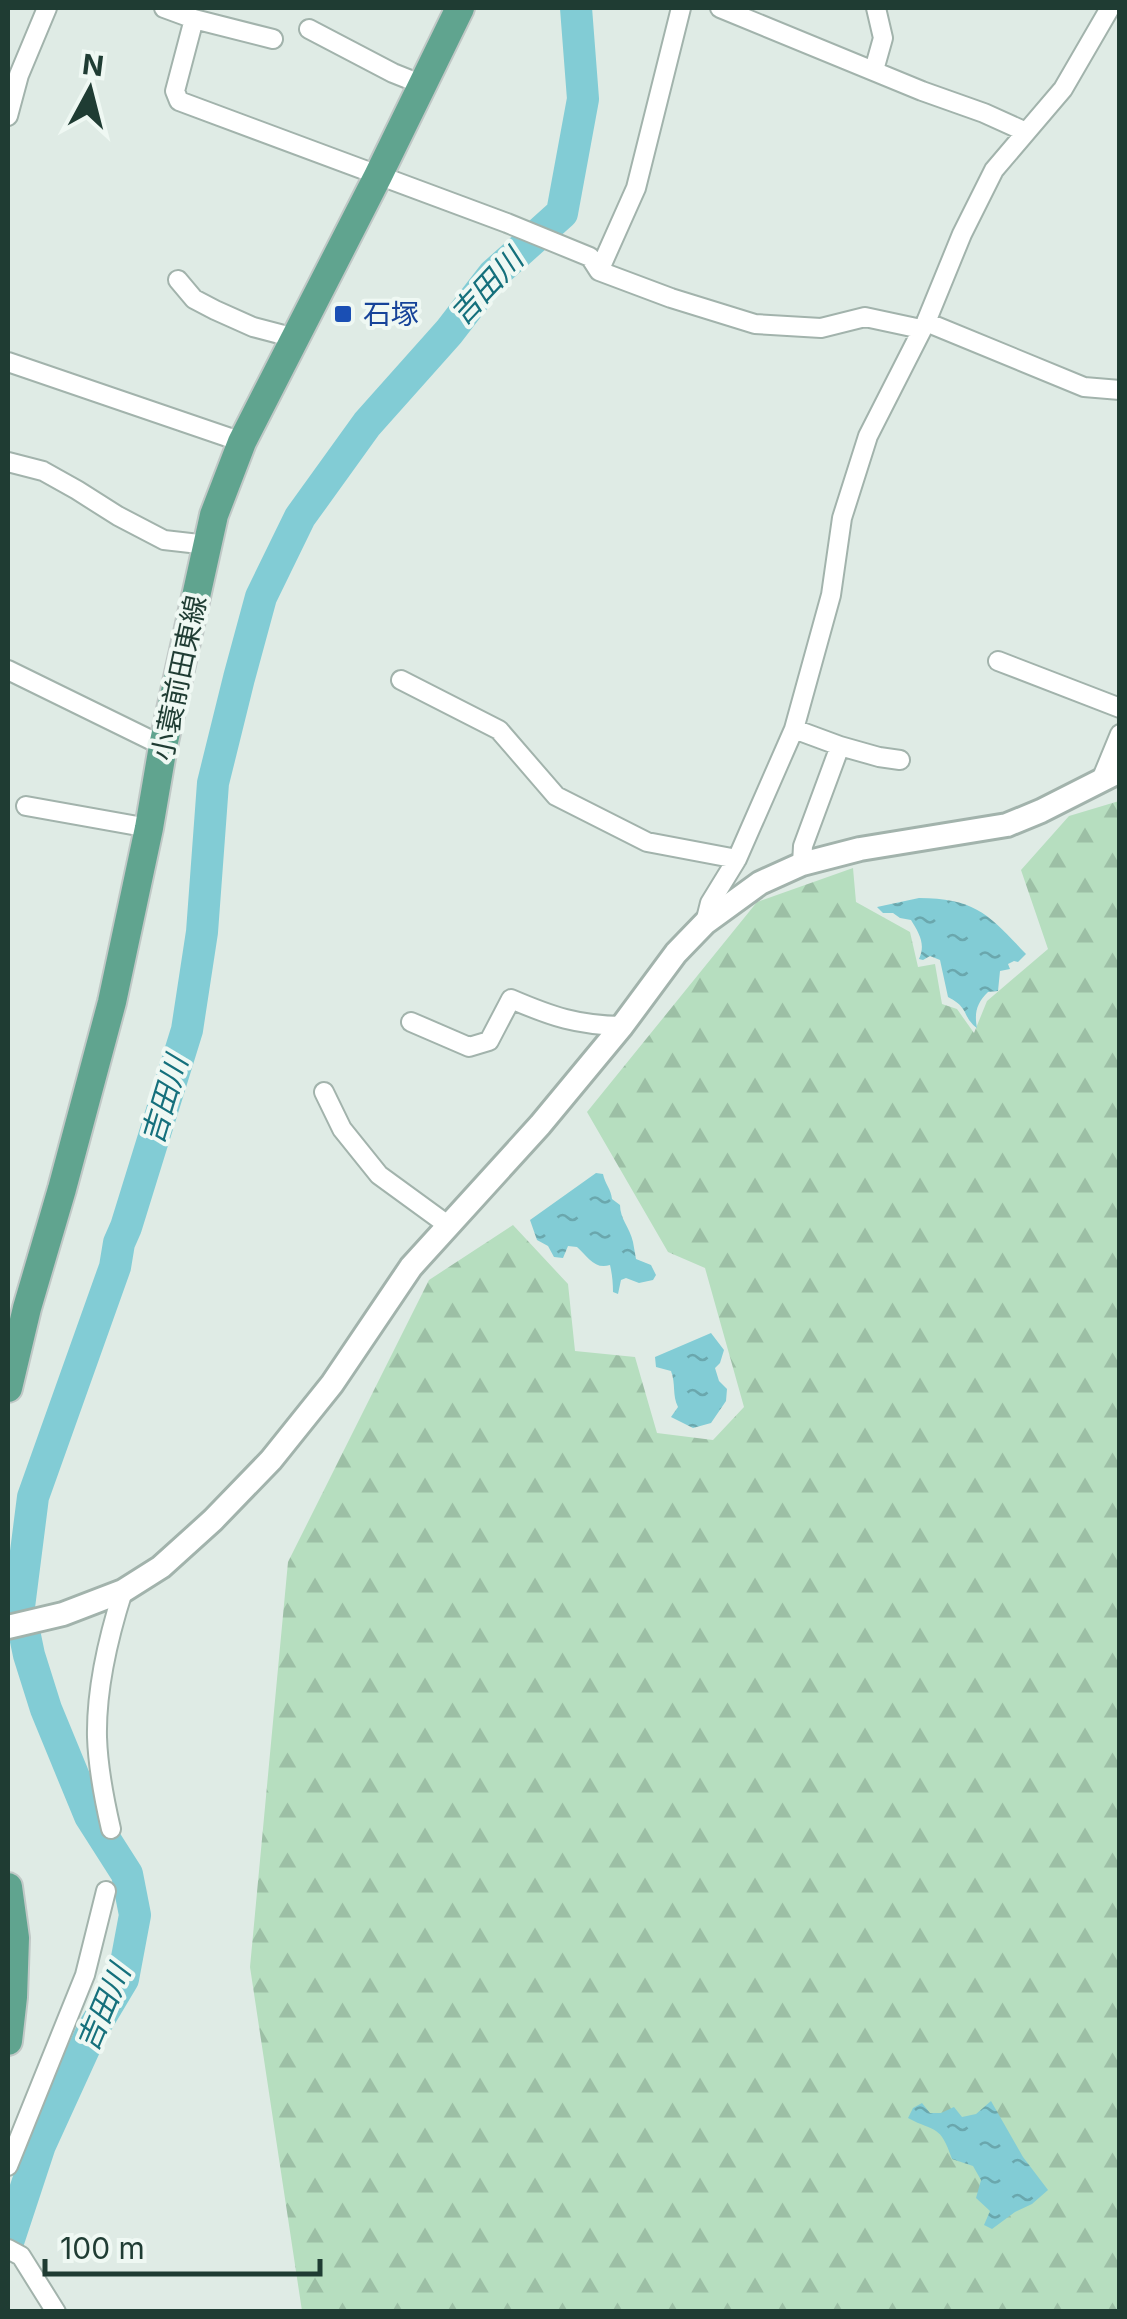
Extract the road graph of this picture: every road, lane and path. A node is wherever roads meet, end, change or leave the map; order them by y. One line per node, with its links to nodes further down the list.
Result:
1 (46, 8): 13 (street)
2 (164, 8): 8 (street)
3 (460, 8): 12 (main road, 小蓑前田東線)
4 (680, 8): 16 (street)
5 (720, 8): 11 (street)
6 (876, 8): 11 (street)
7 (1110, 8): 14 (street)
8 (194, 18): 10 (street); 15 (street)
9 (309, 29): 12 (street)
10 (274, 39)
11 (874, 70): 14 (street)
12 (423, 85): 15 (main road, 小蓑前田東線)
13 (8, 116)
14 (1026, 132): 18 (street)
15 (378, 176): 16 (street); 19 (main road, 小蓑前田東線)
16 (600, 271): 18 (street)
17 (178, 280): 19 (street)
18 (924, 326): 21 (street); 29 (street)
19 (295, 338): 22 (main road, 小蓑前田東線)
20 (8, 362): 22 (street)
21 (1120, 390)
22 (242, 442): 24 (main road, 小蓑前田東線)
23 (8, 462): 24 (street)
24 (208, 546): 31 (main road, 小蓑前田東線)
25 (998, 661): 28 (street)
26 (8, 670): 31 (street)
27 (401, 680): 37 (street)
28 (1120, 708)
29 (794, 730): 32 (street); 37 (street)
30 (1120, 734): 34 (street)
31 (164, 746): 36 (main road, 小蓑前田東線)
32 (840, 746): 33 (street); 38 (street)
33 (900, 760)
34 (1110, 775): 38 (street)
35 (26, 806): 36 (street)
36 (149, 828): 44 (main road, 小蓑前田東線)
37 (737, 859): 39 (street)
38 (802, 864): 39 (street)
39 (705, 923): 41 (street)
40 (410, 1022): 41 (street)
41 (622, 1026): 43 (street)
42 (324, 1092): 43 (street)
43 (449, 1226): 46 (street)
44 (17, 1305): 45 (main road, 小蓑前田東線)
45 (8, 1388)
46 (123, 1592): 47 (street); 48 (street)
47 (10, 1627)
48 (111, 1829)
49 (8, 1888): 51 (main road)
50 (106, 1892): 52 (street)
51 (8, 2042)
52 (8, 2166)
53 (14, 2252): 54 (street)
54 (56, 2312)

